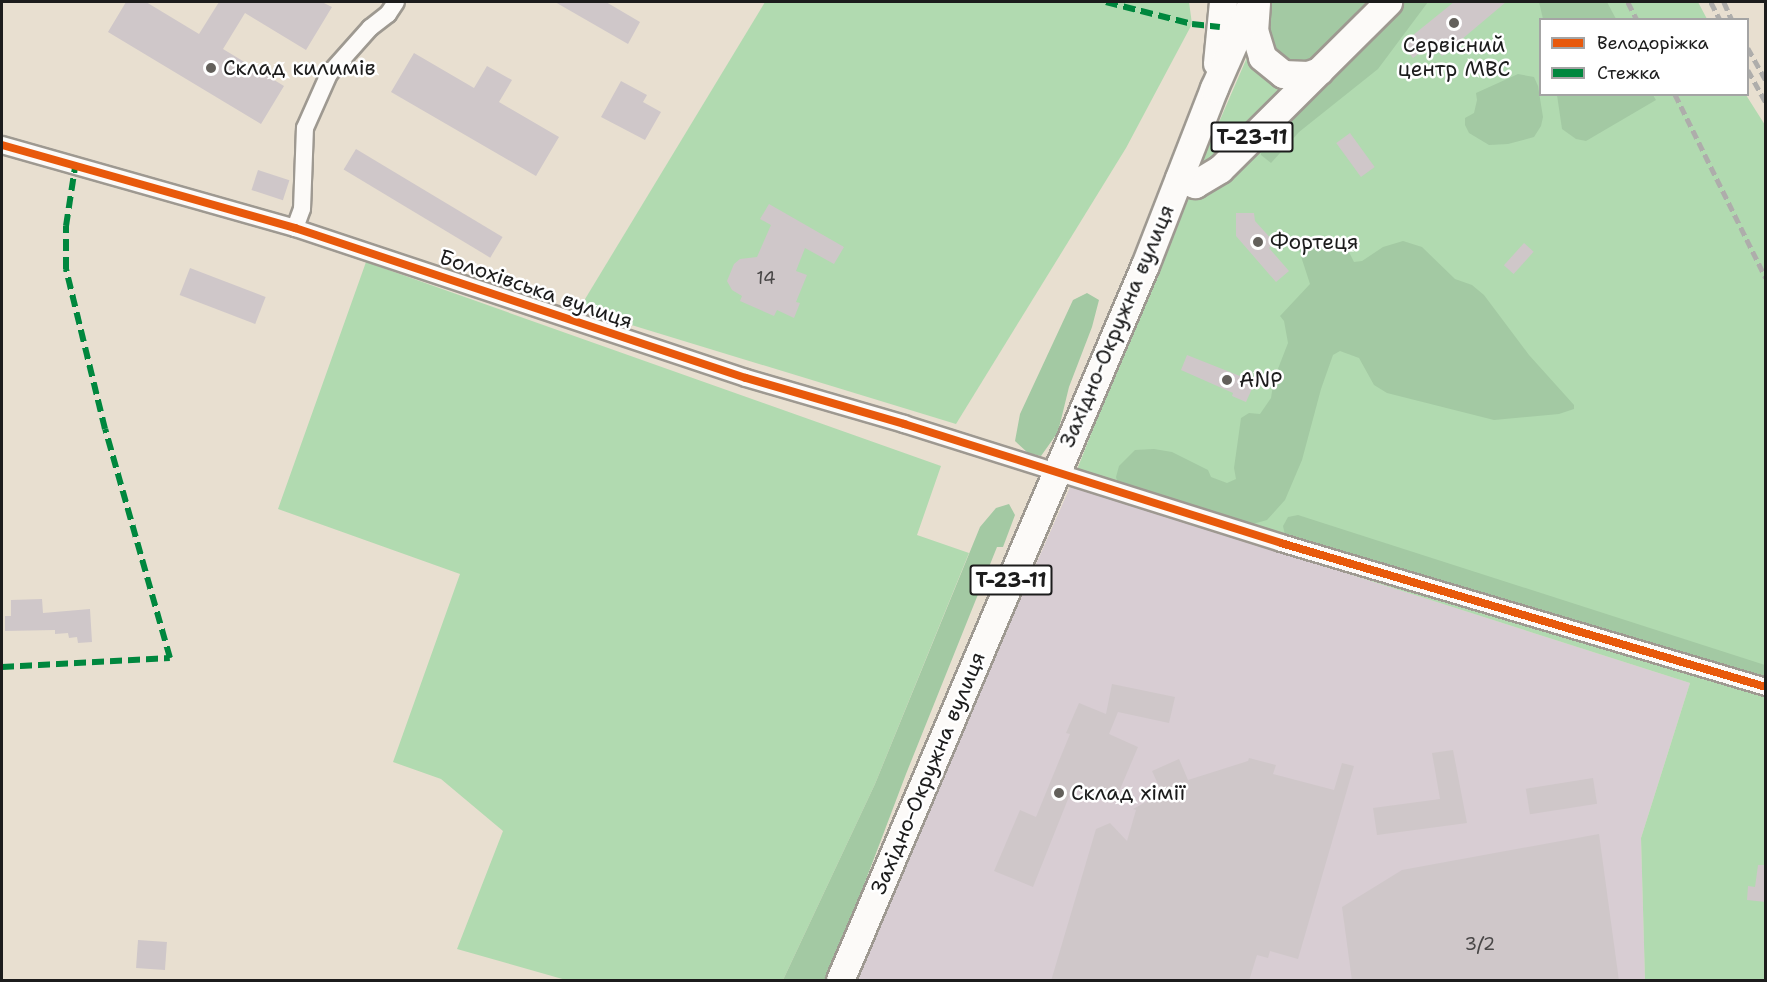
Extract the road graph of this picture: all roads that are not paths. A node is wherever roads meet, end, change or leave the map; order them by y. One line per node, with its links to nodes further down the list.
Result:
1 (396, 2): 10 (street)
2 (1223, 2): 7 (main road, Т-23-11)
3 (1252, 2): 7 (main road, Західно-Окружна вулиця)
4 (1257, 2): 6 (main road)
5 (1388, 2): 6 (main road, Т-23-11)
6 (1319, 71): 9 (main road, Т-23-11)
7 (1214, 88): 9 (main road, Західно-Окружна вулиця / Т-23-11)
8 (2, 145): 10 (street, Болохівська вулиця)
9 (1179, 178): 11 (main road, Західно-Окружна вулиця / Т-23-11)
10 (295, 228): 11 (street, Болохівська вулиця)
11 (1056, 472): 12 (street, Болохівська вулиця); 13 (main road, Західно-Окружна вулиця / Т-23-11)
12 (1766, 687)
13 (840, 981)

